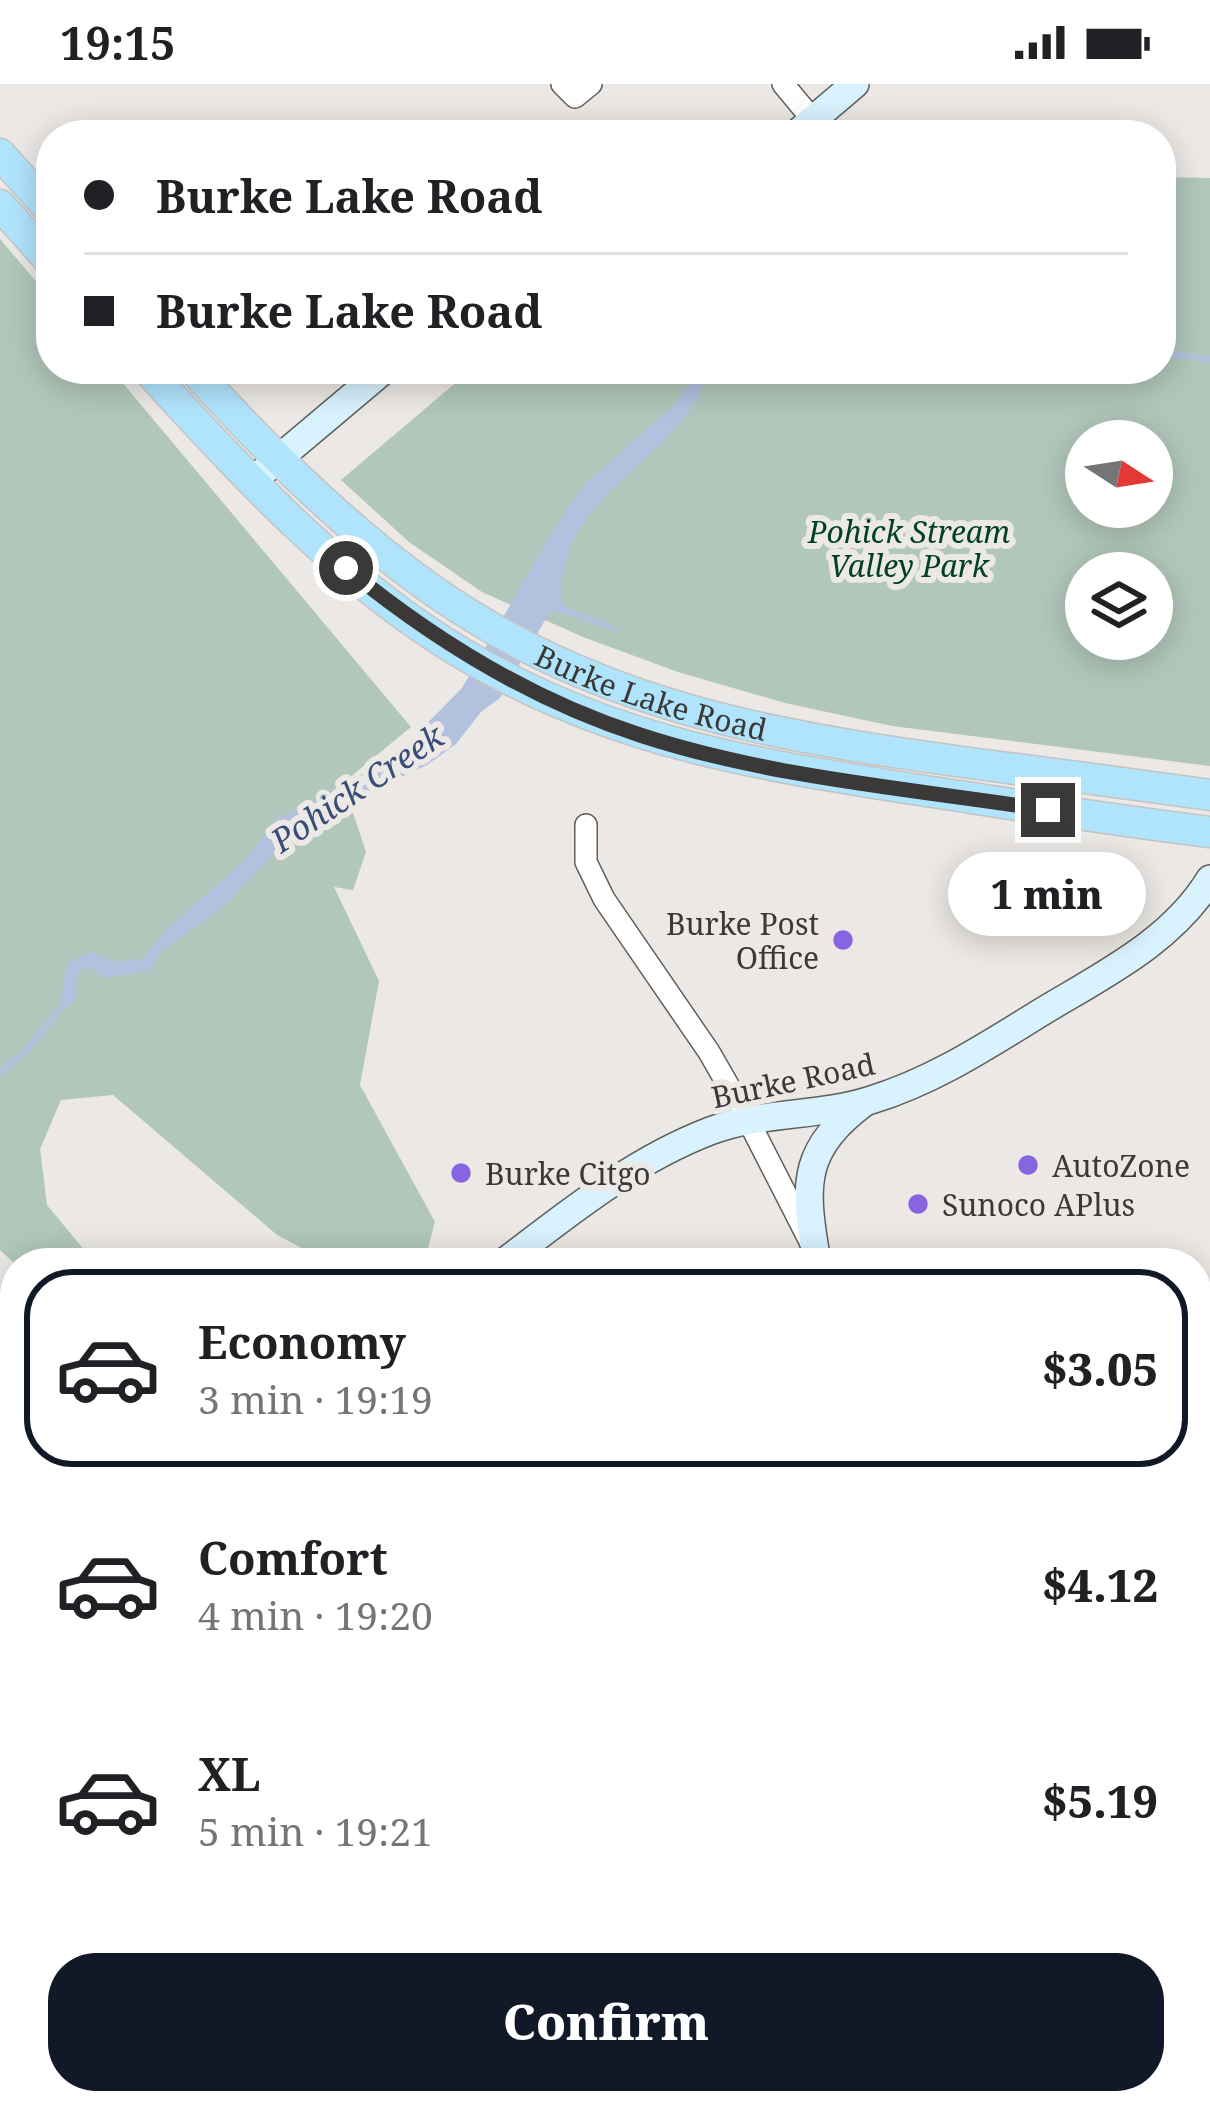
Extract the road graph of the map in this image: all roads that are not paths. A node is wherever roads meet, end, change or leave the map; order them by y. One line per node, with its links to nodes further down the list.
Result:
1 (562, 84): 2 (street)
2 (591, 84)
3 (782, 84): 5 (street)
4 (855, 84): 6 (street)
5 (800, 120)
6 (813, 120)
7 (0, 154): 8 (main road)
8 (36, 194)
9 (0, 205): 10 (main road)
10 (36, 245)
11 (161, 384): 15 (main road, Burke Lake Road)
12 (207, 384): 14 (main road, Burke Lake Road)
13 (368, 384): 14 (street)
14 (278, 458): 15 (street); 16 (main road, Burke Lake Road)
15 (252, 481): 18 (main road, Burke Lake Road)
16 (1210, 795)
17 (586, 825): 21 (street)
18 (1210, 832)
19 (1210, 879): 20 (street, Burke Road)
20 (866, 1102): 21 (street, Burke Road); 24 (street)
21 (748, 1120): 22 (street, Burke Road); 23 (street)
22 (522, 1248)
23 (814, 1248)
24 (816, 1248)

